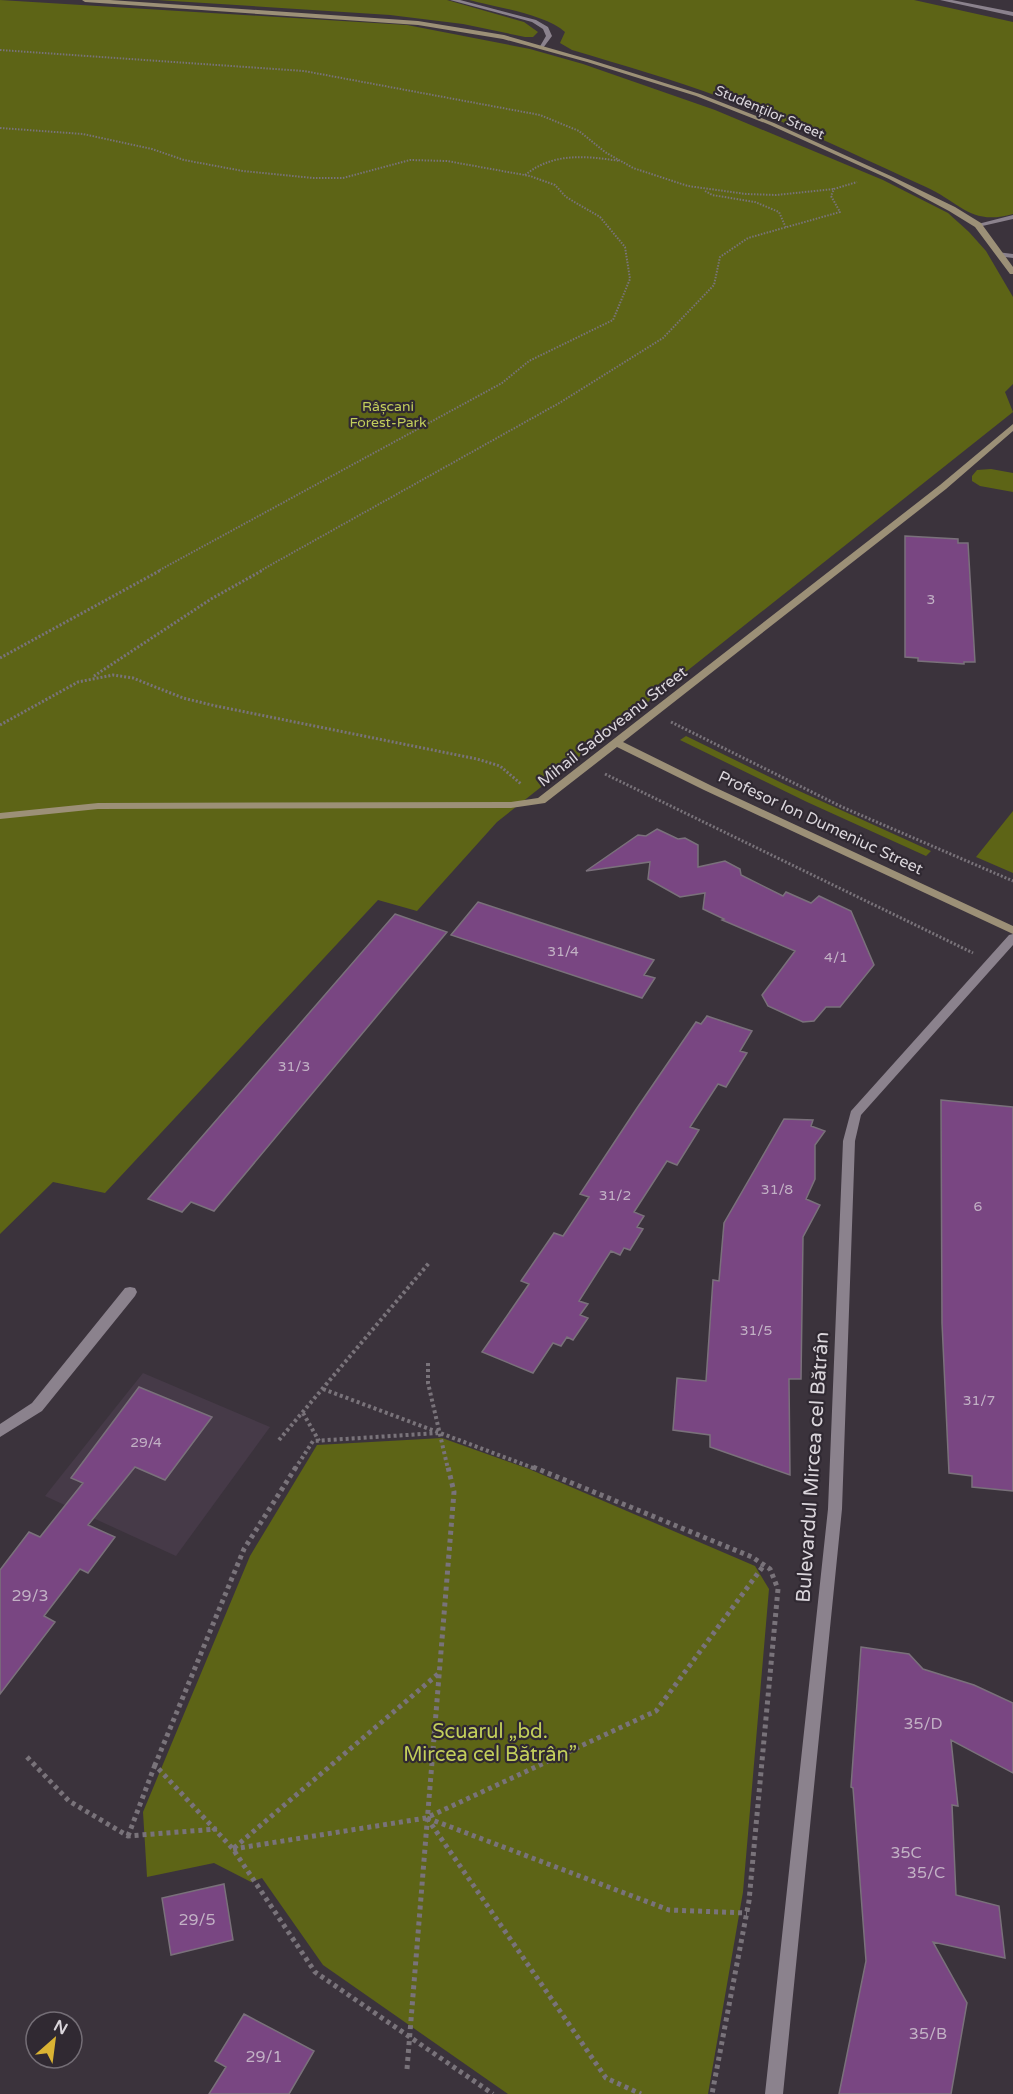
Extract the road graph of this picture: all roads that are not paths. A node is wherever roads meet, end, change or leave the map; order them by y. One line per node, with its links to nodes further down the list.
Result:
1 (85, 0): 5 (main road, Studenților Street)
2 (453, 0): 5 (street)
3 (943, 0): 4 (street)
4 (1013, 14)
5 (541, 47): 7 (main road, Studenților Street)
6 (1013, 217): 7 (street)
7 (978, 225): 8 (main road)
8 (1000, 254): 9 (street); 10 (main road)
9 (1013, 256)
10 (1013, 272)
11 (1013, 427): 12 (main road, Mihail Sadoveanu Street)
12 (616, 742): 13 (main road, Mihail Sadoveanu Street); 14 (main road, Profesor Ion Dumeniuc Street)
13 (0, 816)
14 (1013, 930)
15 (1013, 938): 18 (street, Bulevardul Mircea cel Bătrân)
16 (130, 1292): 17 (street)
17 (0, 1431)
18 (774, 2094)

